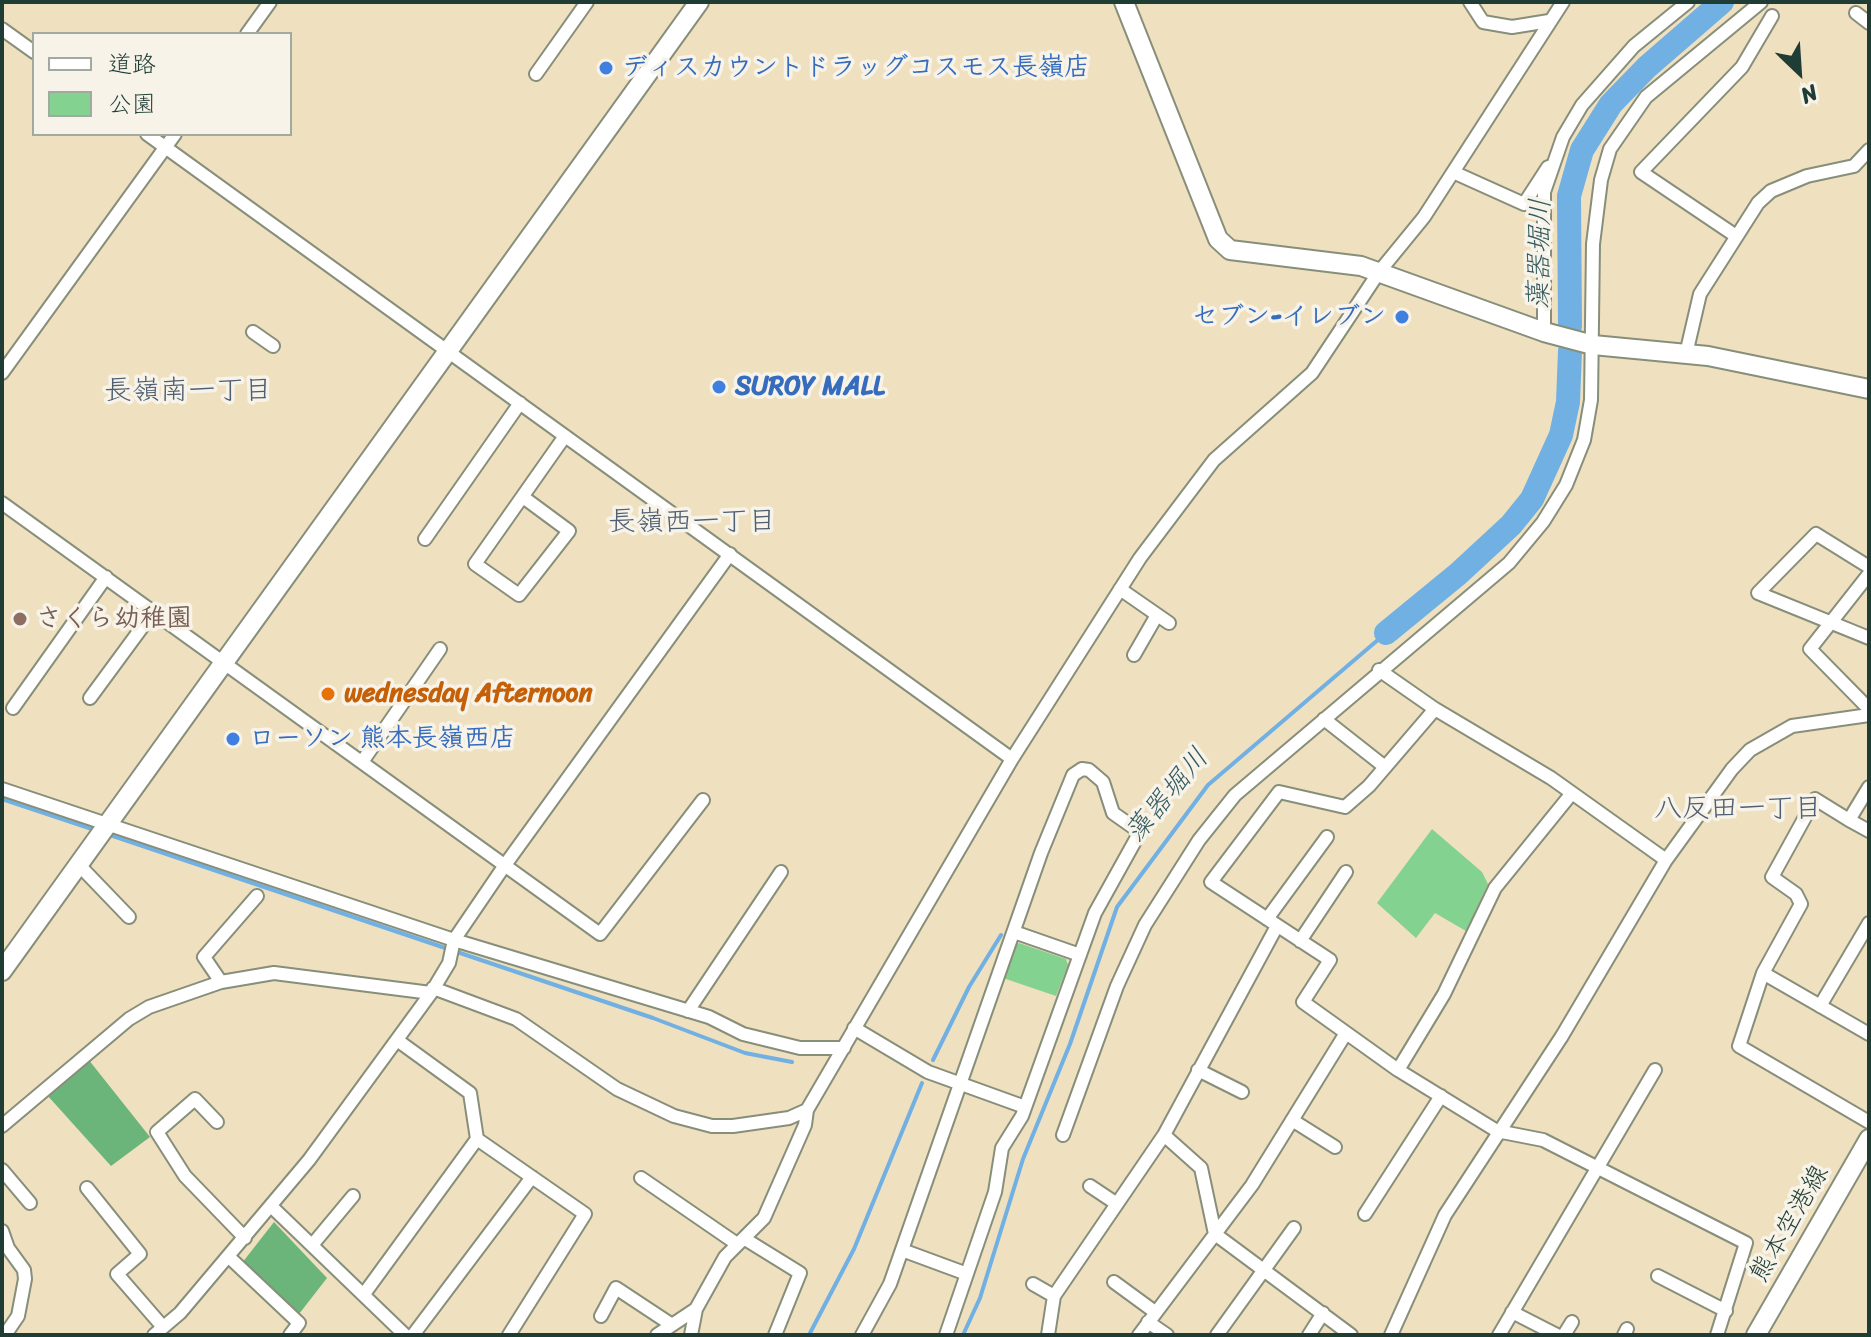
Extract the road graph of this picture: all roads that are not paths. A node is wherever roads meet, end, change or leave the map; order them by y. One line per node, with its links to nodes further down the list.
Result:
1 (270, 2): 14 (street)
2 (587, 2): 16 (street)
3 (699, 2): 29 (street)
4 (1124, 2): 24 (street)
5 (1470, 2): 11 (street)
6 (1563, 2): 11 (street)
7 (1688, 2): 20 (street)
8 (1761, 2): 27 (street)
9 (1856, 13): 12 (street)
10 (1772, 16): 23 (street)
11 (1549, 21): 22 (street)
12 (1869, 23)
13 (2, 29): 15 (street)
14 (248, 32)
15 (32, 51)
16 (536, 74)
17 (150, 136): 19 (street)
18 (173, 136): 19 (street)
19 (165, 147): 29 (street); 31 (street)
20 (1558, 150): 22 (street); 26 (street)
21 (1869, 150): 23 (street)
22 (1453, 172): 24 (street)
23 (1736, 236): 30 (street)
24 (1379, 272): 26 (street); 42 (street)
25 (253, 332): 28 (street)
26 (1544, 332): 27 (street)
27 (1593, 345): 30 (street); 51 (street)
28 (273, 346)
29 (448, 351): 33 (street); 50 (street)
30 (1686, 354): 32 (street)
31 (2, 373)
32 (1869, 389)
33 (520, 403): 34 (street); 37 (street)
34 (565, 436): 35 (street); 38 (street)
35 (523, 497): 35 (street)
36 (2, 503): 41 (street)
37 (425, 539)
38 (730, 554): 57 (street); 70 (street)
39 (1869, 567): 45 (street)
40 (1869, 574): 45 (street)
41 (106, 577): 43 (street); 53 (street)
42 (1120, 589): 44 (street); 57 (street)
43 (154, 611): 50 (street); 52 (street)
44 (1157, 615): 46 (street); 49 (street)
45 (1830, 622): 47 (street); 55 (street)
46 (1169, 623)
47 (1869, 638)
48 (440, 649): 58 (street)
49 (1134, 655)
50 (225, 662): 58 (street); 65 (street)
51 (1379, 670): 54 (street); 56 (street)
52 (90, 698)
53 (13, 708)
54 (1435, 709): 59 (street); 62 (street)
55 (1869, 712): 68 (street)
56 (1324, 719): 59 (street); 105 (street)
57 (1012, 759): 87 (street)
58 (362, 762): 70 (street)
59 (1385, 767): 75 (street)
60 (1869, 787): 64 (street)
61 (2, 789): 65 (street)
62 (1572, 793): 68 (street); 93 (street)
63 (703, 800): 70 (street)
64 (1849, 820): 66 (street); 82 (street)
65 (109, 823): 69 (street); 78 (street)
66 (1869, 831)
67 (1327, 837): 75 (street)
68 (1666, 860): 104 (street)
69 (78, 864): 74 (street); 81 (street)
70 (505, 865): 78 (street)
71 (781, 872): 86 (street)
72 (1346, 872): 79 (street)
73 (257, 896): 83 (street)
74 (129, 917)
75 (1272, 923): 79 (street); 92 (street)
76 (1869, 923): 85 (street)
77 (1014, 932): 80 (street); 80 (street); 95 (street)
78 (454, 940): 84 (street); 86 (street)
79 (1300, 941): 88 (street)
80 (1080, 955): 98 (street)
81 (2, 971)
82 (1763, 973): 85 (street); 102 (street)
83 (221, 982): 84 (street); 103 (street)
84 (432, 990): 90 (street); 99 (street)
85 (1820, 1006): 89 (street)
86 (688, 1011): 91 (street)
87 (854, 1028): 91 (street); 95 (street)
88 (1346, 1033): 93 (street); 100 (street)
89 (1869, 1034)
90 (397, 1040): 107 (street); 119 (street)
91 (844, 1048): 99 (street)
92 (1198, 1070): 96 (street); 106 (street)
93 (1398, 1070): 97 (street)
94 (1655, 1070): 110 (street)
95 (961, 1083): 98 (street); 127 (street)
96 (1242, 1092)
97 (1441, 1096): 104 (street); 120 (street)
98 (1025, 1107): 130 (street)
99 (807, 1110): 125 (street)
100 (1292, 1120): 109 (street); 123 (street)
101 (217, 1122): 124 (street)
102 (1869, 1122)
103 (2, 1126)
104 (1497, 1131): 110 (street); 161 (street)
105 (1063, 1135)
106 (1164, 1135): 118 (street); 123 (street)
107 (477, 1139): 112 (street); 134 (street)
108 (1869, 1139): 166 (street, 熊本空港線)
109 (1335, 1147)
110 (1595, 1168): 137 (street); 138 (street)
111 (2, 1170): 117 (street)
112 (532, 1177): 148 (street); 149 (street)
113 (641, 1178): 125 (street)
114 (1090, 1186): 118 (street)
115 (87, 1188): 144 (street)
116 (353, 1196): 126 (street)
117 (30, 1203)
118 (1117, 1204): 135 (street)
119 (272, 1207): 124 (street); 126 (street)
120 (1365, 1214)
121 (1294, 1228): 129 (street)
122 (2, 1231): 145 (street)
123 (1215, 1234): 129 (street); 141 (street)
124 (245, 1238): 128 (street)
125 (741, 1242): 136 (street); 152 (street)
126 (313, 1244): 134 (street)
127 (902, 1250): 130 (street); 153 (street)
128 (229, 1257): 144 (street); 146 (street)
129 (1263, 1271): 139 (street); 158 (street)
130 (967, 1274): 154 (street)
131 (1658, 1276): 137 (street)
132 (1114, 1282): 141 (street)
133 (1033, 1284): 135 (street)
134 (364, 1294): 147 (street)
135 (1054, 1296): 155 (street)
136 (696, 1309): 143 (street); 151 (street)
137 (1726, 1311): 165 (street)
138 (1512, 1312): 162 (street); 163 (street)
139 (1323, 1313): 159 (street); 160 (street)
140 (601, 1316): 143 (street)
141 (1152, 1317): 156 (street); 157 (street)
142 (1572, 1322): 164 (street)
143 (672, 1325): 150 (street)
144 (159, 1331)
145 (4, 1334)
146 (290, 1335)
147 (405, 1335)
148 (413, 1335)
149 (509, 1335)
150 (657, 1335)
151 (691, 1335)
152 (775, 1335)
153 (862, 1335)
154 (946, 1335)
155 (1048, 1335)
156 (1139, 1335)
157 (1167, 1335)
158 (1217, 1335)
159 (1309, 1335)
160 (1351, 1335)
161 (1391, 1335)
162 (1499, 1335)
163 (1557, 1335)
164 (1564, 1335)
165 (1717, 1335)
166 (1756, 1335)

